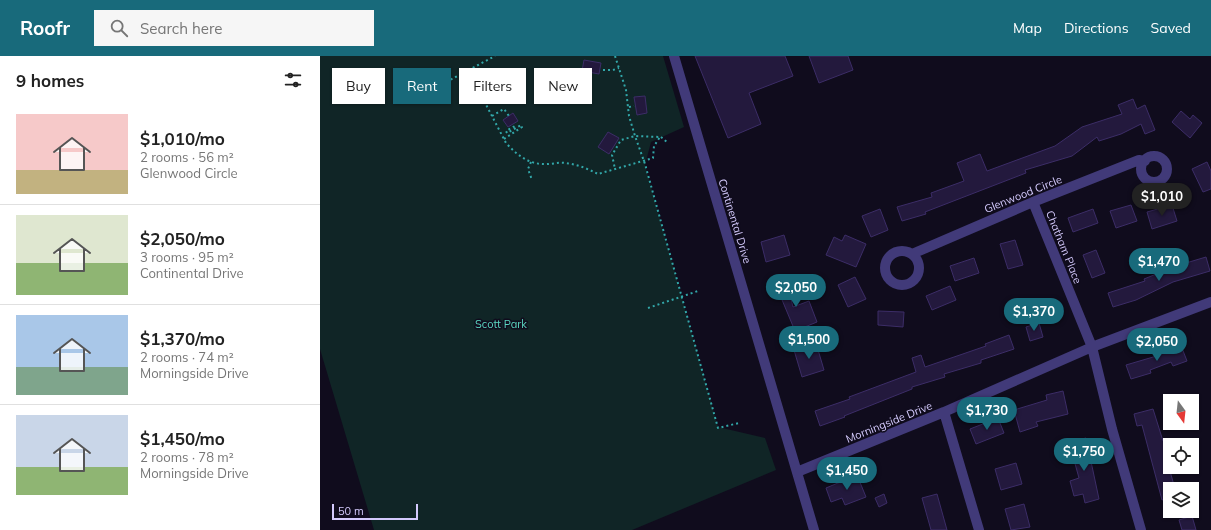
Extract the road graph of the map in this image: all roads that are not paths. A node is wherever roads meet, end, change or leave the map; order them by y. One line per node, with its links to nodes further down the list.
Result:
1 (674, 56): 8 (street, Continental Drive)
2 (1144, 161): 3 (street, Glenwood Circle)
3 (1033, 202): 4 (street, Glenwood Circle); 6 (street, Chatham Place)
4 (912, 254)
5 (1211, 302): 6 (street, Morningside Drive)
6 (1092, 347): 7 (street, Morningside Drive); 11 (street, Chatham Place)
7 (944, 412): 8 (street, Morningside Drive); 10 (street)
8 (797, 472): 9 (street, Continental Drive)
9 (814, 530)
10 (979, 530)
11 (1140, 530)

